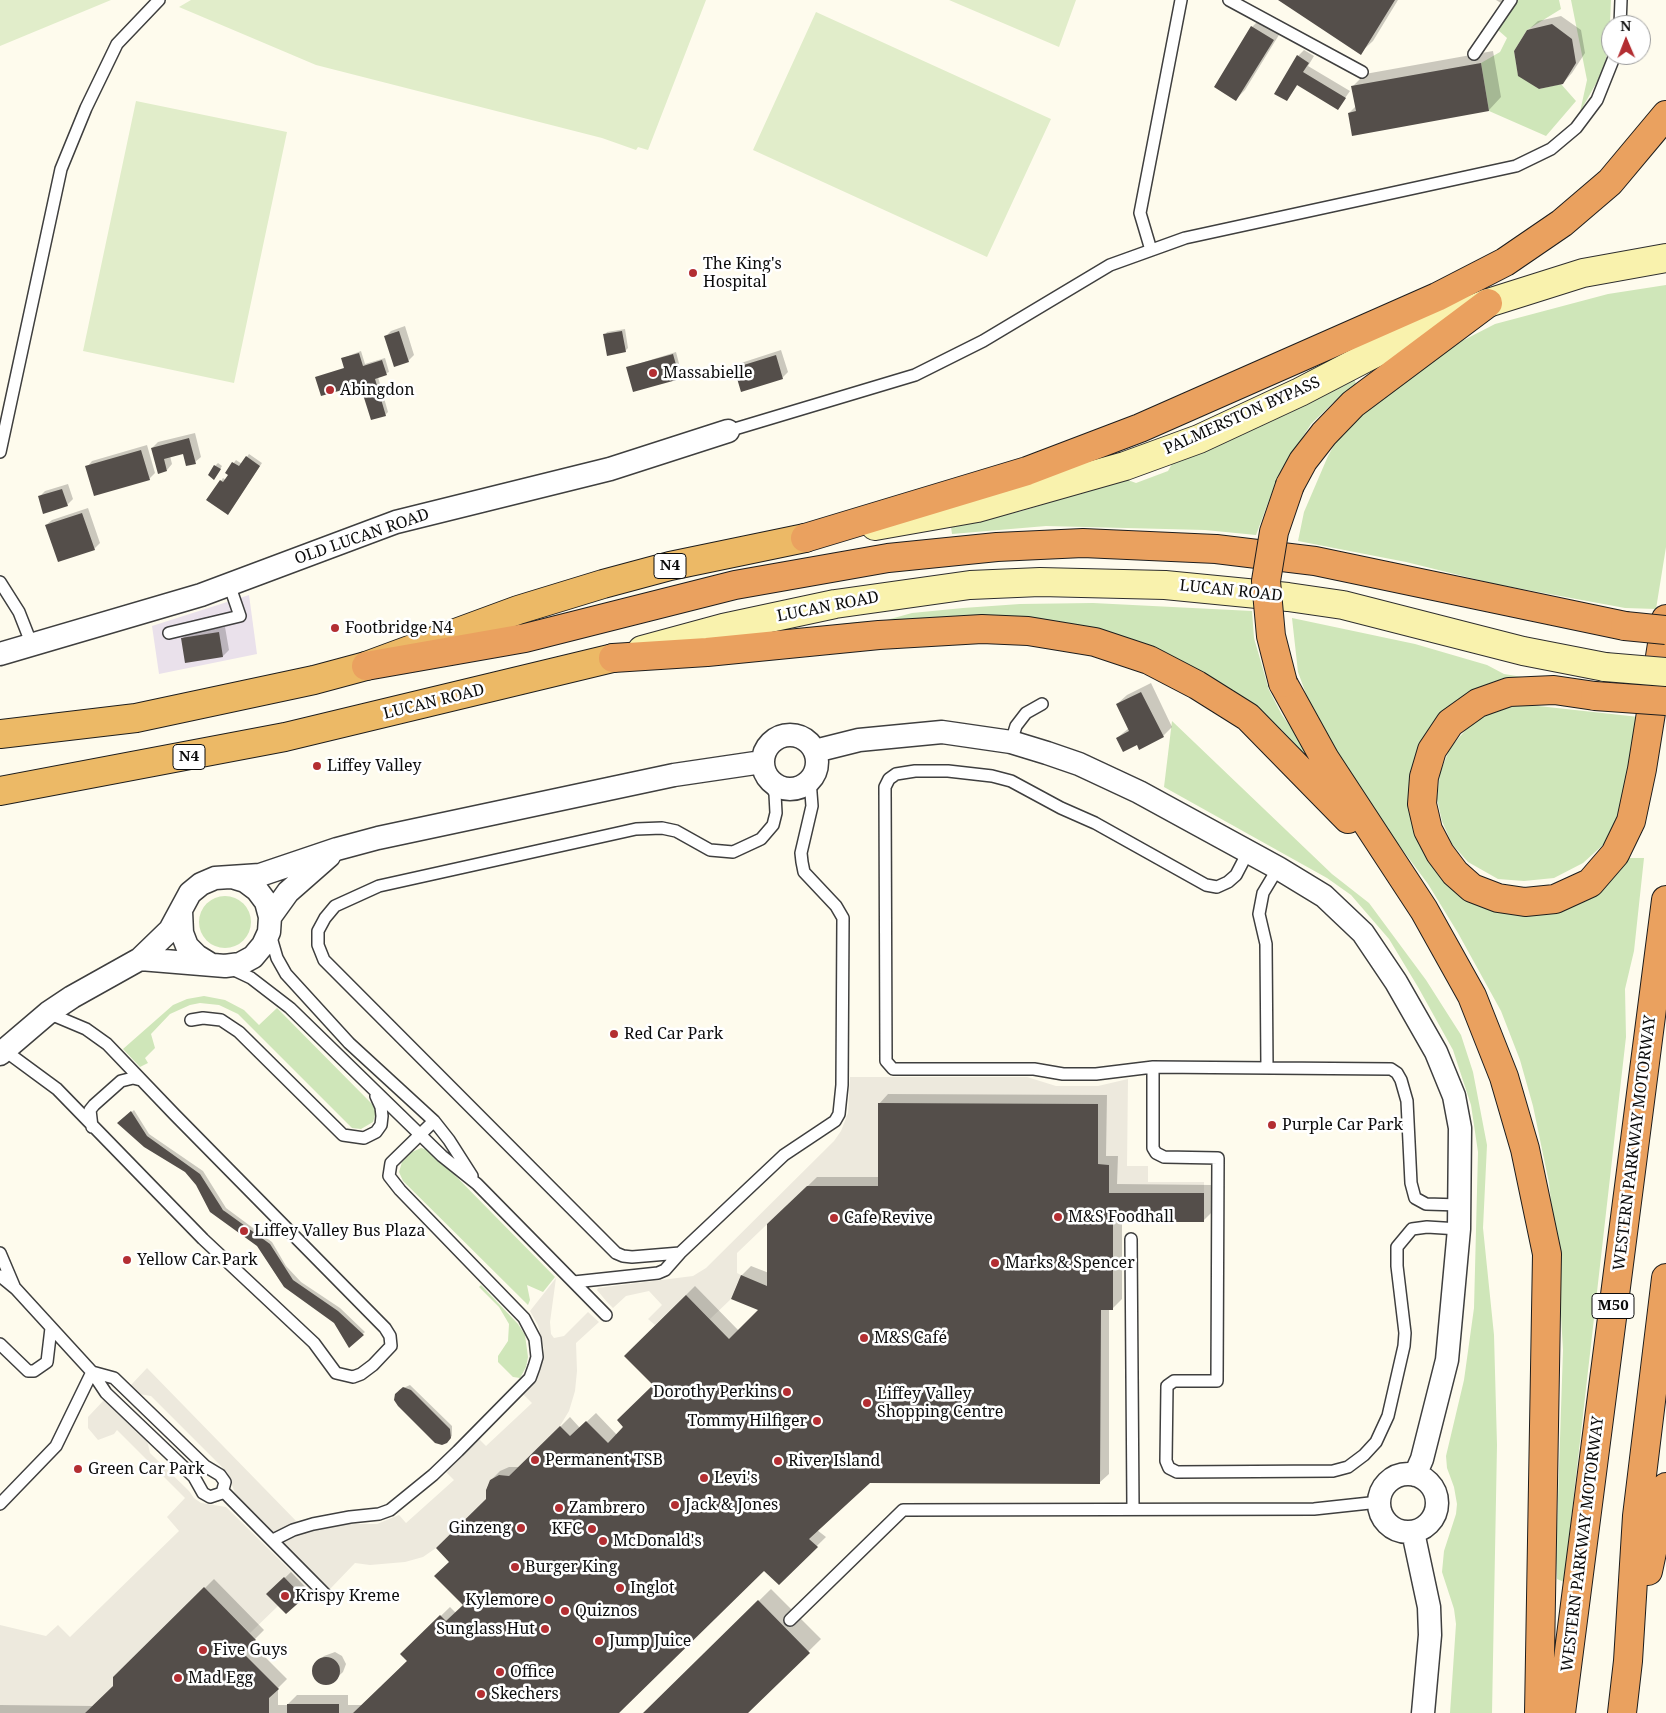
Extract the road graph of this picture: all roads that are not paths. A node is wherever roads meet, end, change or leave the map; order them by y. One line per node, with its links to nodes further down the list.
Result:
1 (159, 0): 15 (lane)
2 (1181, 0): 11 (lane)
3 (1229, 0): 9 (lane)
4 (1511, 0): 7 (lane)
5 (1621, 0): 6 (lane)
6 (1620, 15)
7 (1474, 54)
8 (1611, 65): 11 (lane)
9 (1362, 72)
10 (1666, 115): 16 (highway)
11 (1151, 250): 14 (lane)
12 (1666, 258): 13 (main road, PALMERSTON BYPASS)
13 (1488, 302): 16 (main road, PALMERSTON BYPASS); 40 (highway, bridge)
14 (728, 431): 18 (street, OLD LUCAN ROAD)
15 (0, 452)
16 (805, 538): 25 (highway, N4)
17 (0, 582): 22 (lane)
18 (229, 584): 21 (lane); 22 (street, OLD LUCAN ROAD)
19 (1666, 619): 27 (highway, bridge)
20 (1666, 630): 25 (highway, bridge)
21 (168, 633)
22 (32, 645): 23 (street, OLD LUCAN ROAD)
23 (0, 654)
24 (613, 658): 26 (main road, LUCAN ROAD, bridge); 34 (highway, LUCAN ROAD / N4); 40 (highway)
25 (366, 666): 29 (highway, N4)
26 (1666, 672)
27 (1666, 701)
28 (1042, 704): 30 (lane)
29 (0, 734)
30 (1011, 742): 31 (street); 36 (street)
31 (815, 752): 32 (street); 33 (street)
32 (766, 771): 33 (street); 35 (street); 59 (lane)
33 (810, 780): 59 (lane)
34 (0, 791)
35 (337, 849): 38 (street); 42 (street)
36 (1248, 852): 37 (street); 48 (lane)
37 (1278, 868): 49 (lane); 56 (street)
38 (230, 877): 41 (street); 42 (street)
39 (1666, 900): 82 (highway, WESTERN PARKWAY MOTORWAY / M50)
40 (1424, 910): 81 (highway)
41 (181, 911): 43 (street); 44 (street)
42 (270, 924): 44 (street); 52 (lane)
43 (140, 959): 44 (street); 45 (street)
44 (217, 965): 51 (lane)
45 (48, 1013): 47 (street); 50 (lane)
46 (191, 1020): 51 (lane)
47 (1, 1054): 53 (lane)
48 (1153, 1067): 49 (lane); 57 (lane)
49 (1266, 1068): 56 (lane)
50 (141, 1080): 53 (lane); 53 (lane)
51 (372, 1090): 54 (lane)
52 (434, 1121): 54 (lane); 55 (lane)
53 (92, 1127)
54 (421, 1134): 55 (lane); 76 (lane)
55 (477, 1184): 63 (lane)
56 (1460, 1205): 57 (street)
57 (1459, 1229): 69 (street)
58 (1131, 1239): 74 (lane)
59 (680, 1252): 63 (lane)
60 (0, 1254): 64 (lane)
61 (0, 1276): 64 (lane)
62 (1666, 1278): 79 (highway)
63 (574, 1282): 65 (lane)
64 (16, 1289): 66 (lane)
65 (606, 1315)
66 (51, 1328): 67 (lane); 68 (lane)
67 (0, 1344)
68 (92, 1372): 71 (lane); 71 (lane); 73 (lane)
69 (1415, 1475): 72 (street); 75 (street)
70 (1666, 1487): 79 (highway)
71 (223, 1491): 76 (lane)
72 (1379, 1502): 74 (lane); 75 (street)
73 (0, 1504)
74 (1133, 1508): 78 (lane)
75 (1414, 1532): 80 (street)
76 (273, 1540): 77 (lane)
77 (325, 1594)
78 (790, 1620)
79 (1628, 1661): 83 (highway)
80 (1423, 1713)
81 (1539, 1713)
82 (1561, 1713)
83 (1622, 1713)

